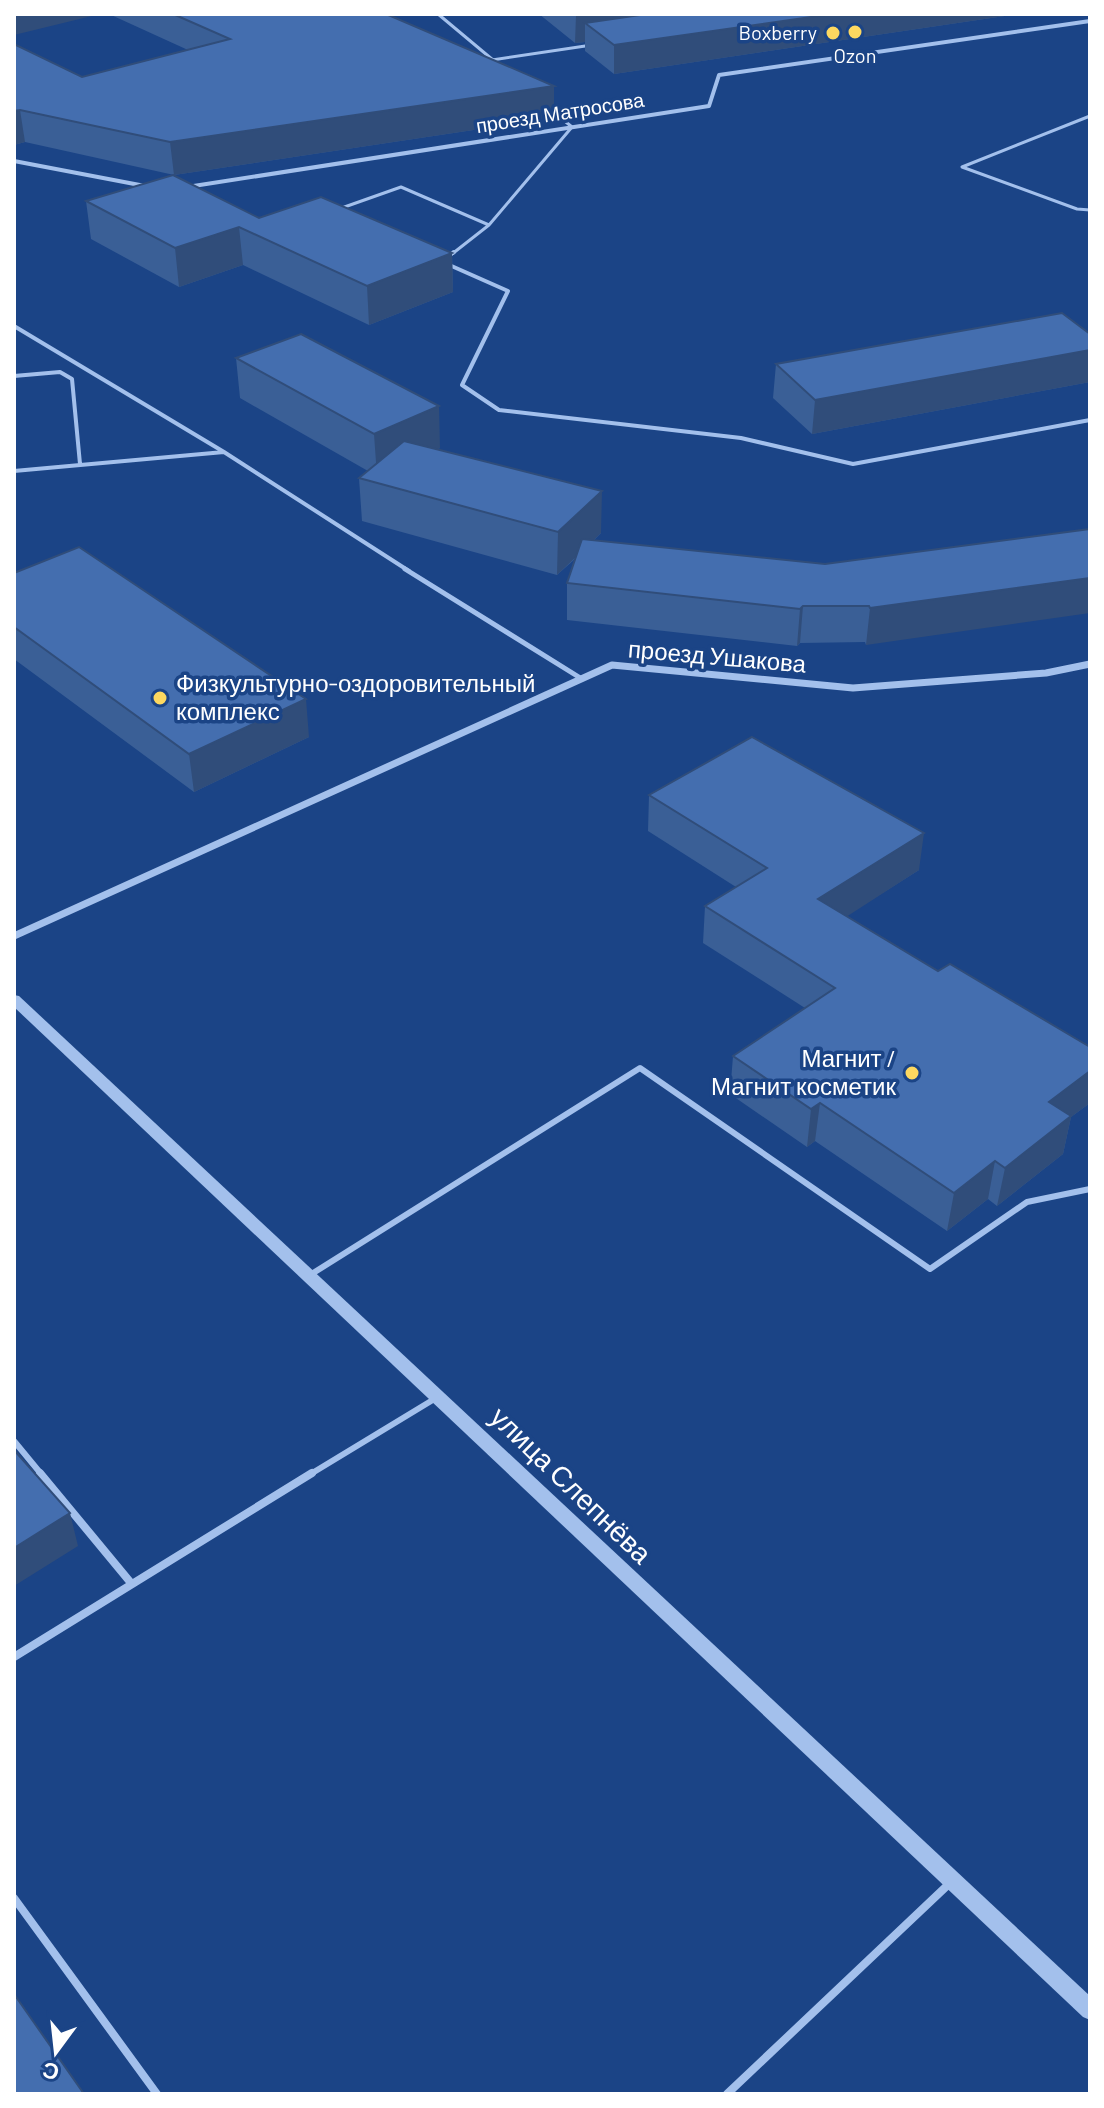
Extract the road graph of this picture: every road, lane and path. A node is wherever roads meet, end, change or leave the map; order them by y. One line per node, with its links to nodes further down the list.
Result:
1 (438, 14): 4 (lane)
2 (1090, 21): 8 (street, проезд Матросова)
3 (602, 44): 4 (lane)
4 (492, 60): 5 (lane)
5 (504, 69)
6 (549, 108): 8 (lane)
7 (1090, 116): 13 (lane)
8 (572, 127): 11 (street, проезд Матросова); 16 (lane)
9 (14, 161): 10 (street)
10 (155, 186)
11 (180, 187)
12 (1090, 204): 13 (lane)
13 (1077, 209): 14 (lane)
14 (1090, 210)
15 (325, 214): 16 (lane)
16 (489, 225): 19 (lane)
17 (14, 326): 20 (lane)
18 (14, 376): 21 (lane)
19 (1090, 420)
20 (224, 452): 21 (lane); 24 (lane)
21 (80, 464): 22 (lane)
22 (14, 471)
23 (1090, 664): 24 (street, проезд Ушакова)
24 (582, 679): 25 (street, проезд Ушакова)
25 (14, 936)
26 (14, 999): 28 (street, улица Слепнёва)
27 (1090, 1189): 28 (lane)
28 (310, 1275): 29 (street, улица Слепнёва)
29 (439, 1396): 31 (lane); 33 (street, улица Слепнёва)
30 (14, 1441): 31 (lane)
31 (131, 1583): 32 (lane)
32 (14, 1657)
33 (951, 1882): 35 (street, улица Слепнёва); 37 (lane)
34 (14, 1898): 36 (lane)
35 (1090, 2010)
36 (157, 2094)
37 (727, 2094)

